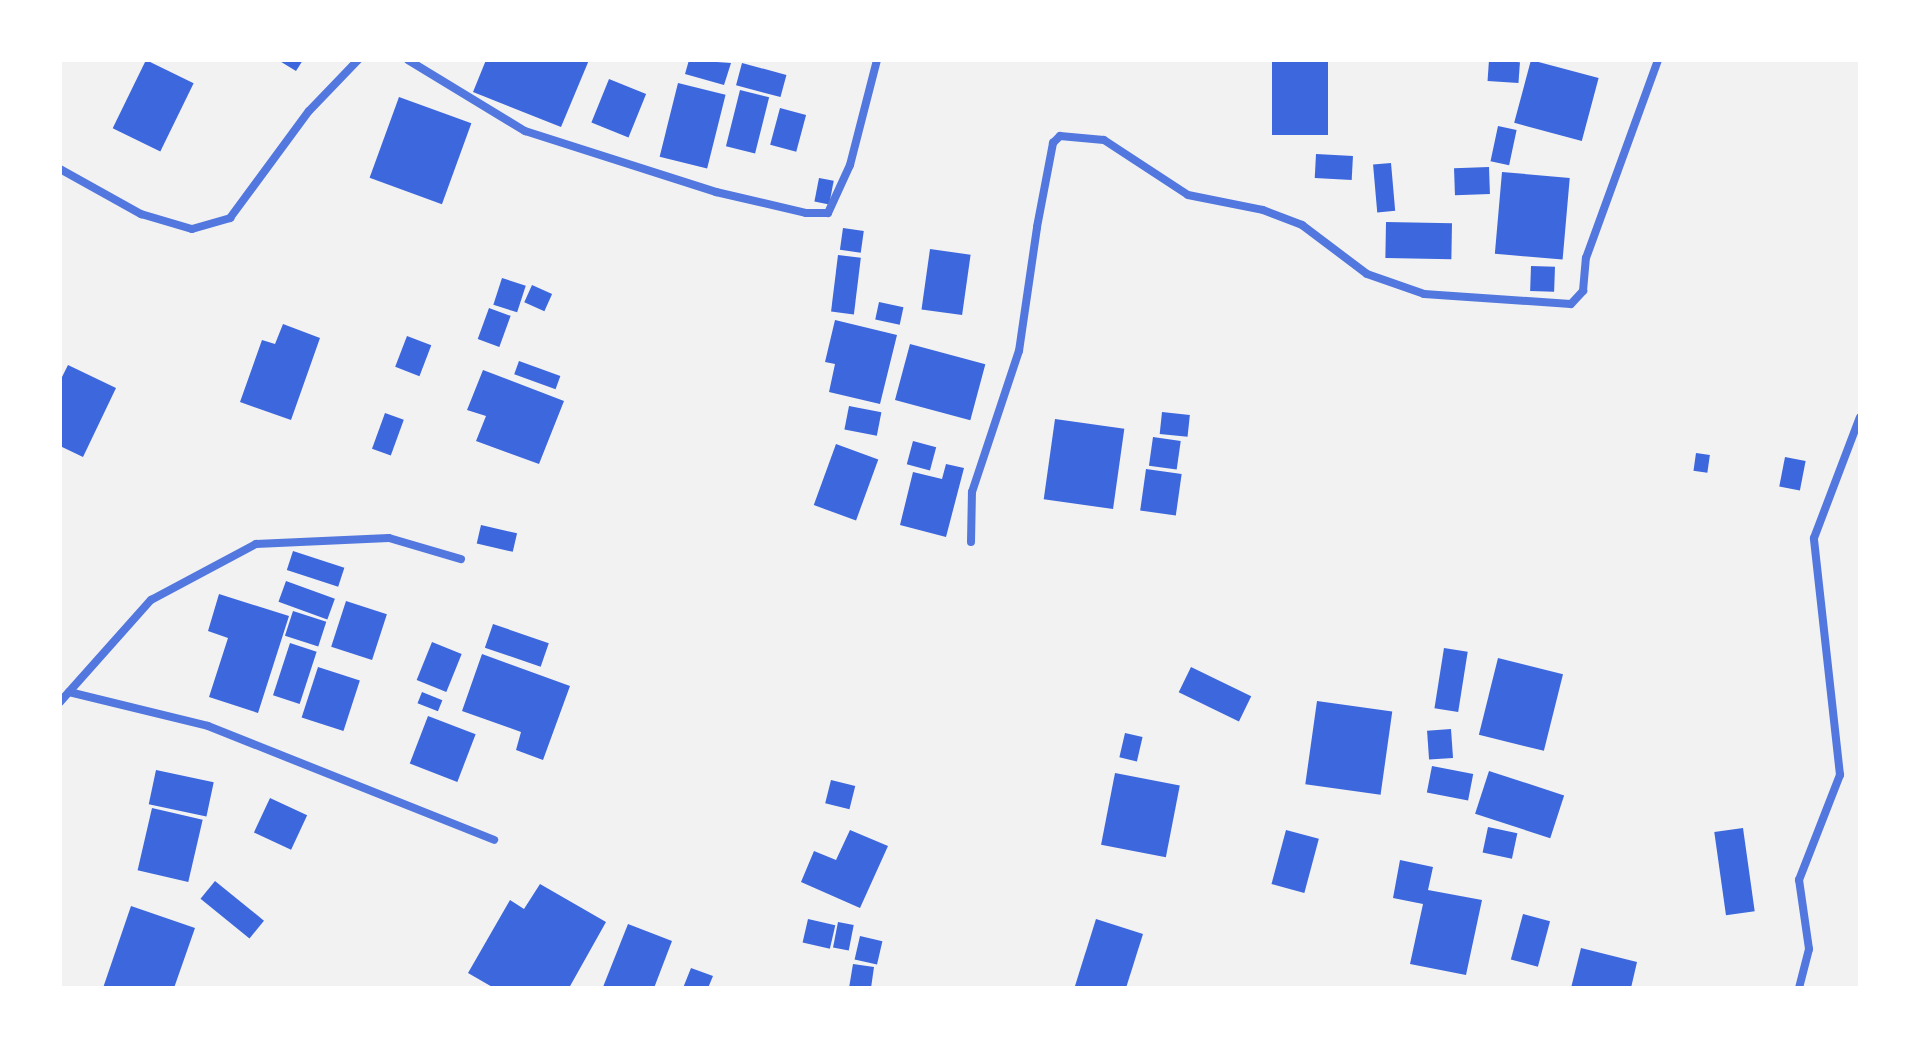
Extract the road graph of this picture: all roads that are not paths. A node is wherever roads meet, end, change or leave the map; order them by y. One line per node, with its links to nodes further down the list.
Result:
1 (358, 60): 5 (street)
2 (408, 60): 3 (street)
3 (877, 60)
4 (1658, 60): 7 (street)
5 (60, 169)
6 (1860, 417): 12 (street)
7 (971, 542)
8 (461, 559): 9 (street)
9 (69, 692): 10 (street); 11 (street)
10 (60, 702)
11 (494, 840)
12 (1799, 988)

